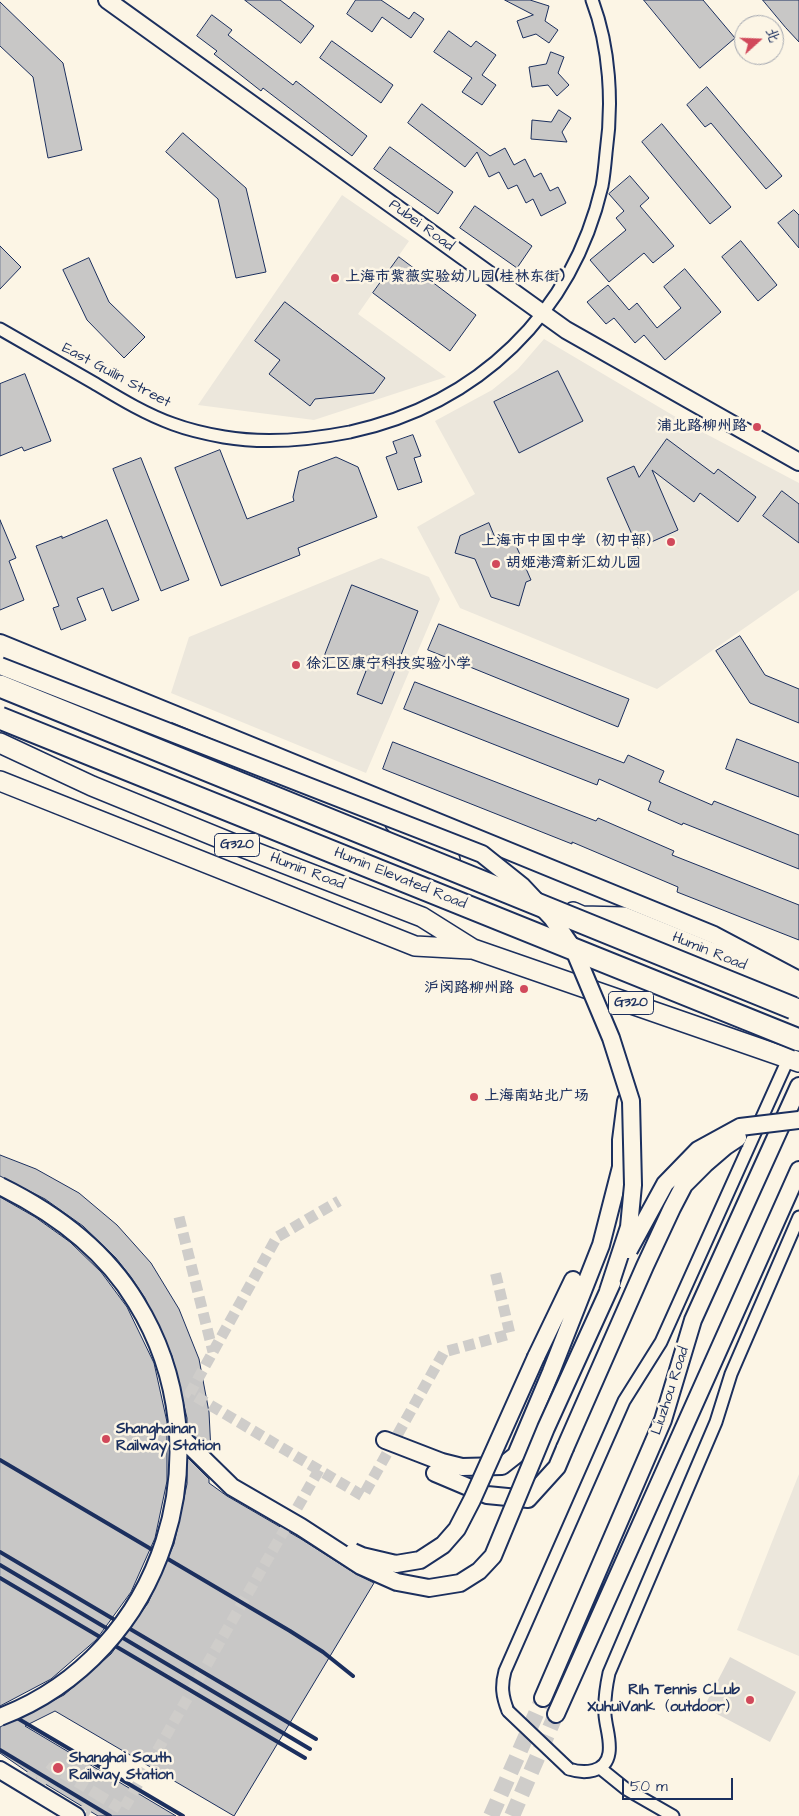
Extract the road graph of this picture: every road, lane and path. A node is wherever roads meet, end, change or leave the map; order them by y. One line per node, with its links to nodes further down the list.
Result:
1 (107, 0): 3 (main road, Pubei Road)
2 (592, 0): 3 (street, East Guilin Street)
3 (543, 314): 4 (street, East Guilin Street); 5 (main road, Pubei Road)
4 (0, 329)
5 (799, 462)
6 (0, 643): 17 (main road)
7 (0, 654): 14 (main road, Humin Road)
8 (0, 666): 22 (main road, bridge)
9 (0, 674): 14 (main road, Humin Road)
10 (0, 686): 18 (highway, Humin Elevated Road, bridge)
11 (0, 718): 20 (highway, Humin Elevated Road, bridge)
12 (0, 743): 16 (main road, Humin Road / G320)
13 (0, 781): 16 (main road, Humin Road / G320)
14 (450, 860): 15 (main road, Humin Road)
15 (582, 916): 18 (main road); 18 (main road, Humin Road)
16 (473, 949): 20 (main road, Humin Road / G320)
17 (799, 980)
18 (797, 1005)
19 (799, 1035): 20 (street)
20 (796, 1053): 37 (street, bridge)
21 (799, 1086): 34 (main road, Liuzhou Road)
22 (627, 1089): 29 (main road, bridge); 31 (main road)
23 (799, 1120): 24 (main road, bridge)
24 (767, 1122): 29 (main road, bridge); 32 (main road, bridge)
25 (799, 1170): 35 (main road, Liuzhou Road)
26 (0, 1186): 30 (main road, bridge)
27 (799, 1217): 37 (street)
28 (573, 1280): 33 (main road, bridge)
29 (608, 1291): 33 (main road, bridge)
30 (179, 1435): 33 (main road, bridge); 36 (main road, bridge)
31 (385, 1440)
32 (435, 1473)
33 (301, 1526)
34 (543, 1698)
35 (556, 1714)
36 (0, 1716)
37 (600, 1768): 40 (street)
38 (0, 1770): 39 (main road)
39 (76, 1816)
40 (673, 1816)

